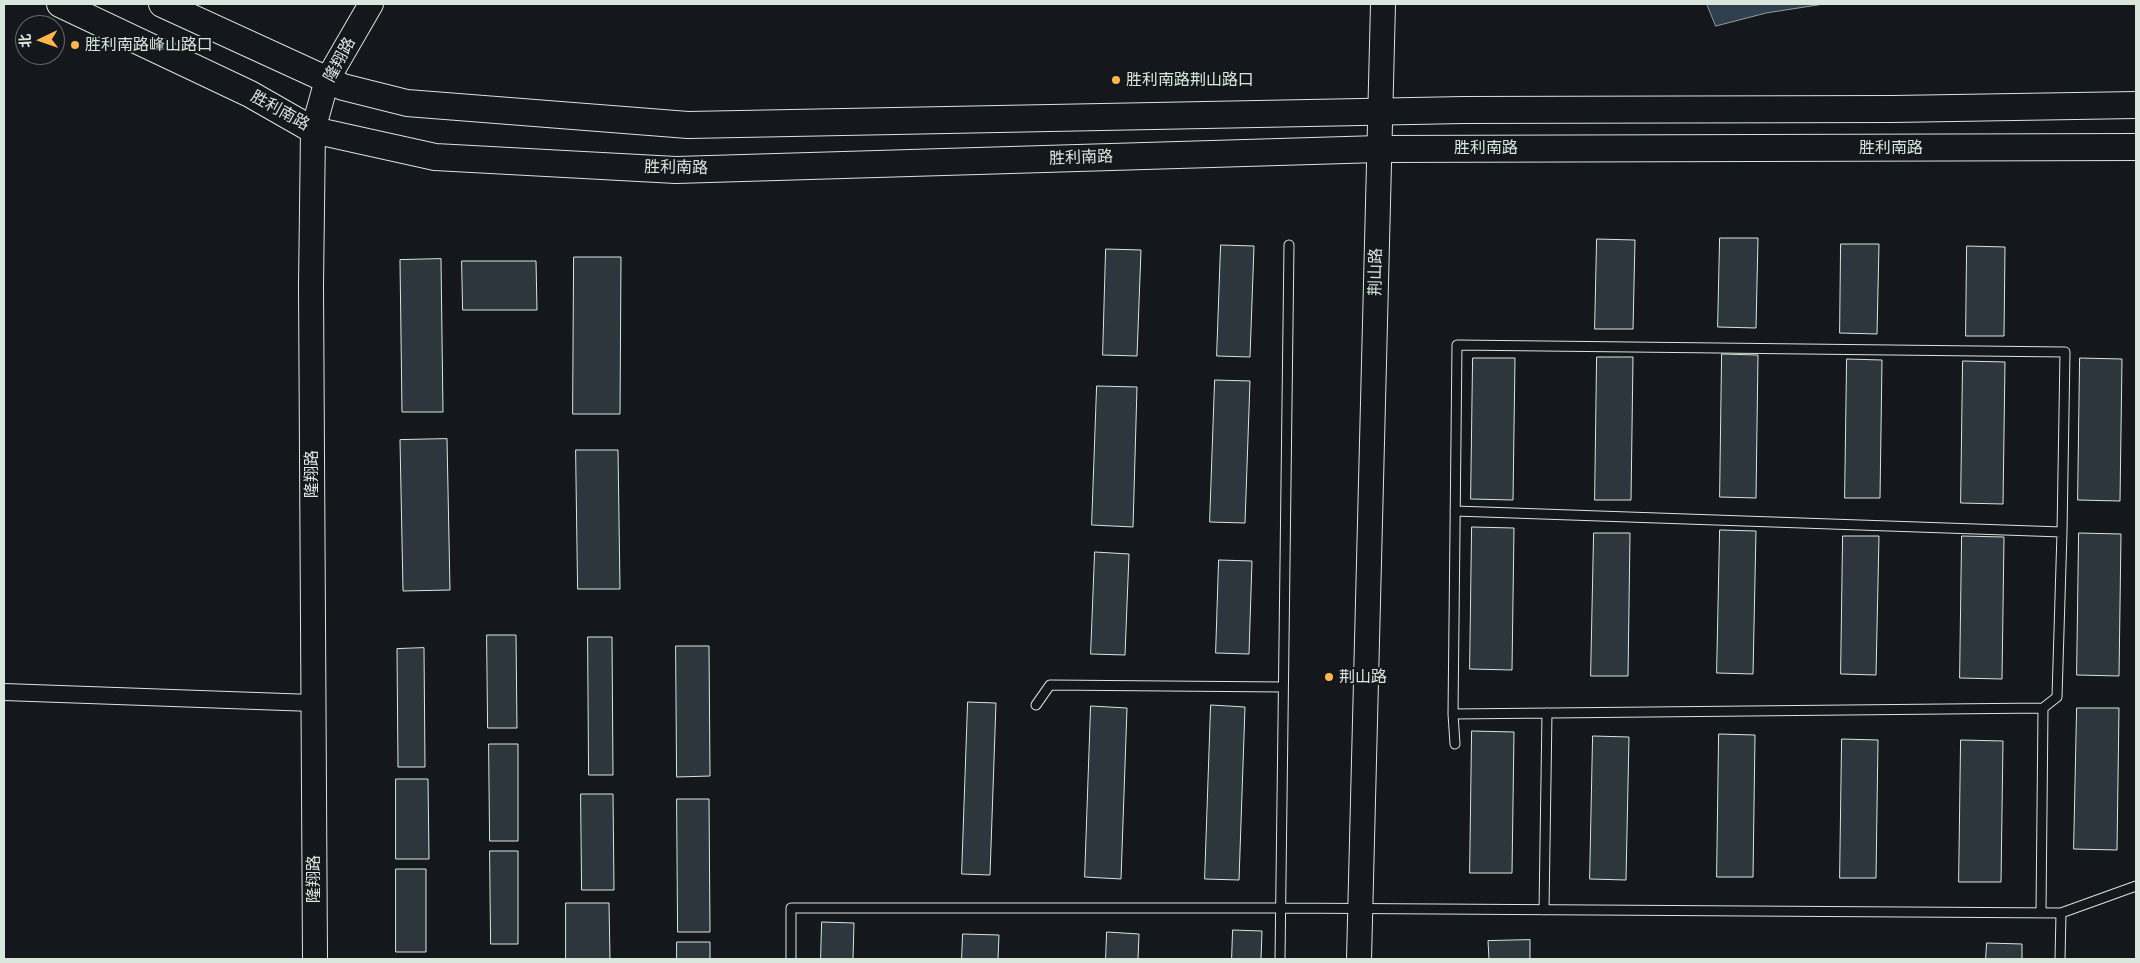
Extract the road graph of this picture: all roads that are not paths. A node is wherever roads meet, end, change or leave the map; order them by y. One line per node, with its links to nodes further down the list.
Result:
1 (60, 4): 8 (main road, 胜利南路)
2 (162, 4): 5 (main road)
3 (371, 4): 5 (street, 隆翔路)
4 (1383, 4): 7 (street, 荆山路)
5 (327, 80): 7 (main road); 8 (street, 隆翔路)
6 (2136, 105): 7 (main road)
7 (1380, 112): 10 (street, 荆山路)
8 (313, 130): 10 (main road, 胜利南路); 16 (street, 隆翔路)
9 (2136, 147): 10 (main road, 胜利南路)
10 (1379, 149): 24 (street, 荆山路)
11 (1289, 245): 14 (lane)
12 (1455, 511): 13 (lane); 13 (lane); 20 (lane)
13 (2062, 532): 18 (lane)
14 (1283, 687): 17 (lane); 23 (lane)
15 (4, 692): 16 (street)
16 (314, 703): 28 (street, 隆翔路)
17 (1036, 706)
18 (2044, 708): 19 (lane); 26 (lane)
19 (1547, 713): 20 (lane); 25 (lane)
20 (1453, 714): 21 (lane)
21 (1455, 744)
22 (2136, 886): 27 (lane)
23 (1281, 908): 24 (lane); 29 (lane); 30 (lane)
24 (1359, 909): 25 (lane); 31 (street, 荆山路)
25 (1544, 910): 26 (lane)
26 (2041, 912): 27 (lane)
27 (2061, 913): 32 (lane)
28 (314, 959)
29 (790, 959)
30 (1280, 959)
31 (1358, 959)
32 (2060, 959)

